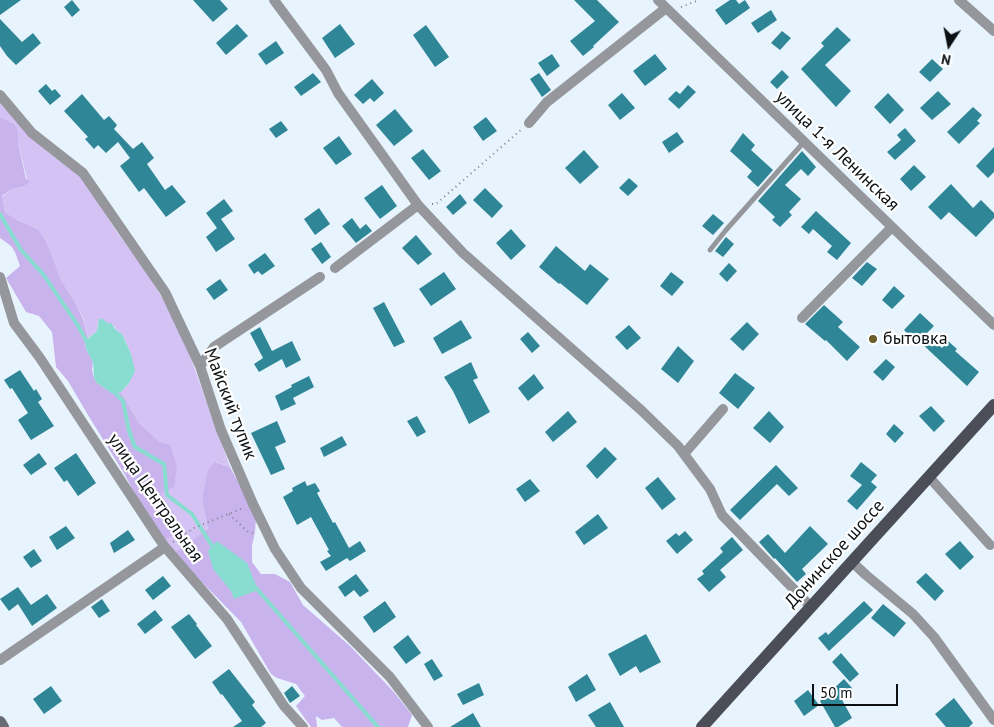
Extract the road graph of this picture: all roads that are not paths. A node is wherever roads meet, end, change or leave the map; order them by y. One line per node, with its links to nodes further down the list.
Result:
1 (274, 0): 9 (street)
2 (658, 0): 4 (street, улица 1-я Ленинская)
3 (959, 0): 5 (street)
4 (666, 8): 7 (street); 8 (street, улица 1-я Ленинская)
5 (994, 31)
6 (0, 95): 17 (street, Майский тупик)
7 (529, 123)
8 (804, 141): 10 (street, улица 1-я Ленинская); 11 (lane)
9 (418, 205): 12 (street); 20 (street)
10 (892, 227): 15 (street); 16 (street, улица 1-я Ленинская)
11 (710, 250)
12 (335, 268)
13 (0, 277): 23 (street, улица Центральная)
14 (320, 278): 17 (street)
15 (802, 318)
16 (994, 325)
17 (200, 366): 29 (street, Майский тупик)
18 (994, 405): 21 (main road, Донинское шоссе)
19 (723, 409): 20 (street)
20 (684, 454): 25 (street)
21 (929, 477): 22 (street); 24 (main road, Донинское шоссе)
22 (990, 545)
23 (165, 548): 26 (street); 28 (street, улица Центральная)
24 (852, 562): 25 (main road, Донинское шоссе); 27 (street)
25 (811, 606): 30 (main road, Донинское шоссе)
26 (0, 660)
27 (994, 720)
28 (302, 727)
29 (428, 727)
30 (702, 727)

